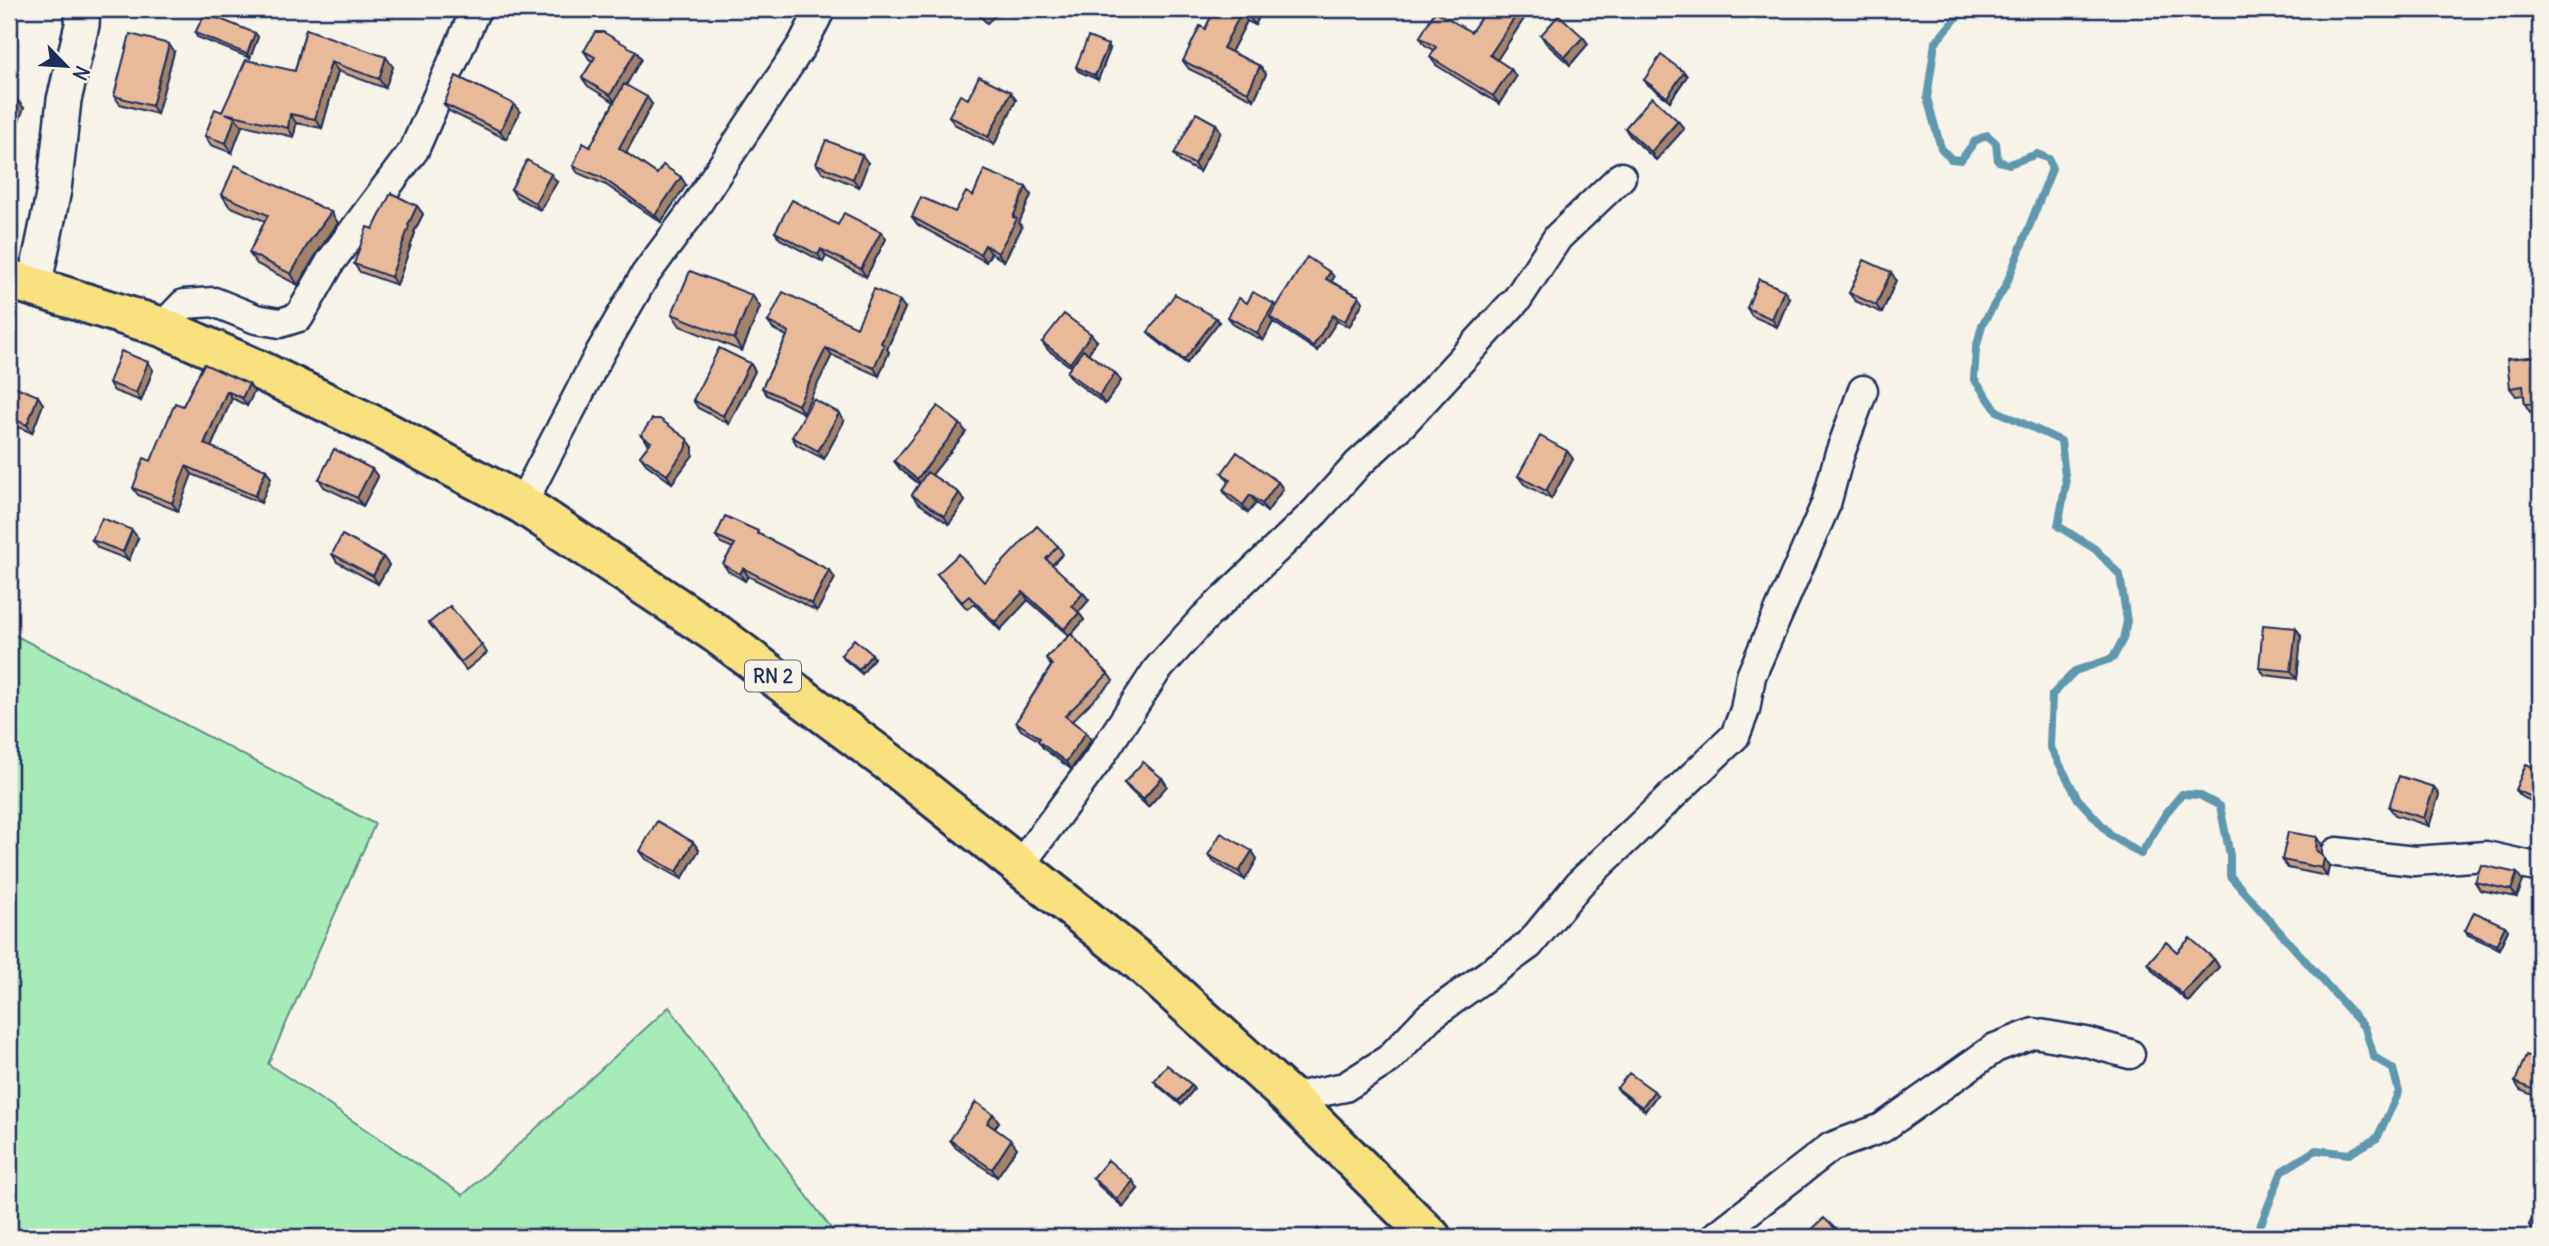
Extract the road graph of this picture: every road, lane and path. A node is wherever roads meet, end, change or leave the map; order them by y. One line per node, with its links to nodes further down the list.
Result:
1 (83, 9): 5 (street)
2 (476, 9): 6 (street)
3 (821, 9): 8 (street)
4 (1621, 177): 10 (street)
5 (22, 283): 6 (main road, RN 2)
6 (162, 327): 8 (main road, RN 2)
7 (1863, 390): 13 (street)
8 (522, 505): 10 (main road, RN 2)
9 (2337, 852): 11 (street)
10 (1020, 865): 13 (main road, RN 2)
11 (2540, 868)
12 (2130, 1054): 15 (street)
13 (1290, 1098): 14 (main road, RN 2)
14 (1431, 1237)
15 (1715, 1237)

